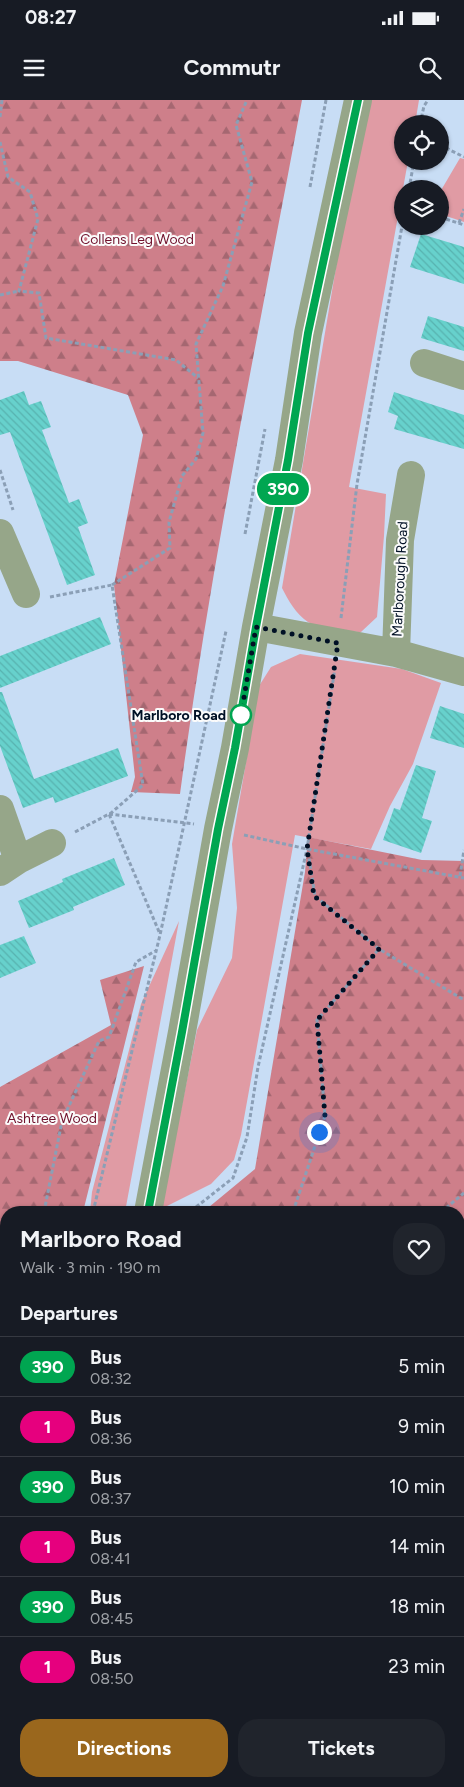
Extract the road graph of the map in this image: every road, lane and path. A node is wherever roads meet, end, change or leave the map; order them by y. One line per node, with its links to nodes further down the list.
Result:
1 (2, 100): 7 (path)
2 (247, 100): 21 (path)
3 (326, 100): 11 (path)
4 (358, 100): 29 (street)
5 (428, 100): 6 (path)
6 (422, 115)
7 (0, 117)
8 (0, 142): 17 (path)
9 (449, 150): 10 (path)
10 (464, 157)
11 (310, 187)
12 (464, 210): 14 (path)
13 (449, 220): 14 (path)
14 (459, 224): 15 (path)
15 (464, 225)
16 (400, 235): 30 (path)
17 (19, 291): 18 (path); 21 (path)
18 (0, 295)
19 (424, 363): 20 (street)
20 (464, 376)
21 (198, 378): 26 (path)
22 (266, 419): 25 (path)
23 (411, 475): 31 (street, Marlborough Road)
24 (0, 532): 27 (street)
25 (245, 535)
26 (112, 585): 27 (path); 34 (path)
27 (26, 594)
28 (228, 622): 41 (path)
29 (256, 627): 30 (street, Marlborough Road); 48 (street)
30 (338, 643): 31 (street, Marlborough Road); 36 (path)
31 (396, 653): 32 (street, Marlborough Road)
32 (464, 672)
33 (0, 809): 38 (street)
34 (109, 814): 35 (path); 41 (path)
35 (52, 843): 38 (street)
36 (307, 849): 39 (path); 42 (path); 49 (path)
37 (464, 850): 39 (path)
38 (9, 866)
39 (460, 876): 40 (path)
40 (464, 878)
41 (160, 934): 43 (path)
42 (379, 949): 44 (path); 50 (path)
43 (156, 950): 46 (path); 47 (path)
44 (464, 1000)
45 (464, 1193): 51 (path)
46 (45, 1206)
47 (94, 1206)
48 (149, 1206)
49 (197, 1206)
50 (295, 1206)
51 (448, 1206)

